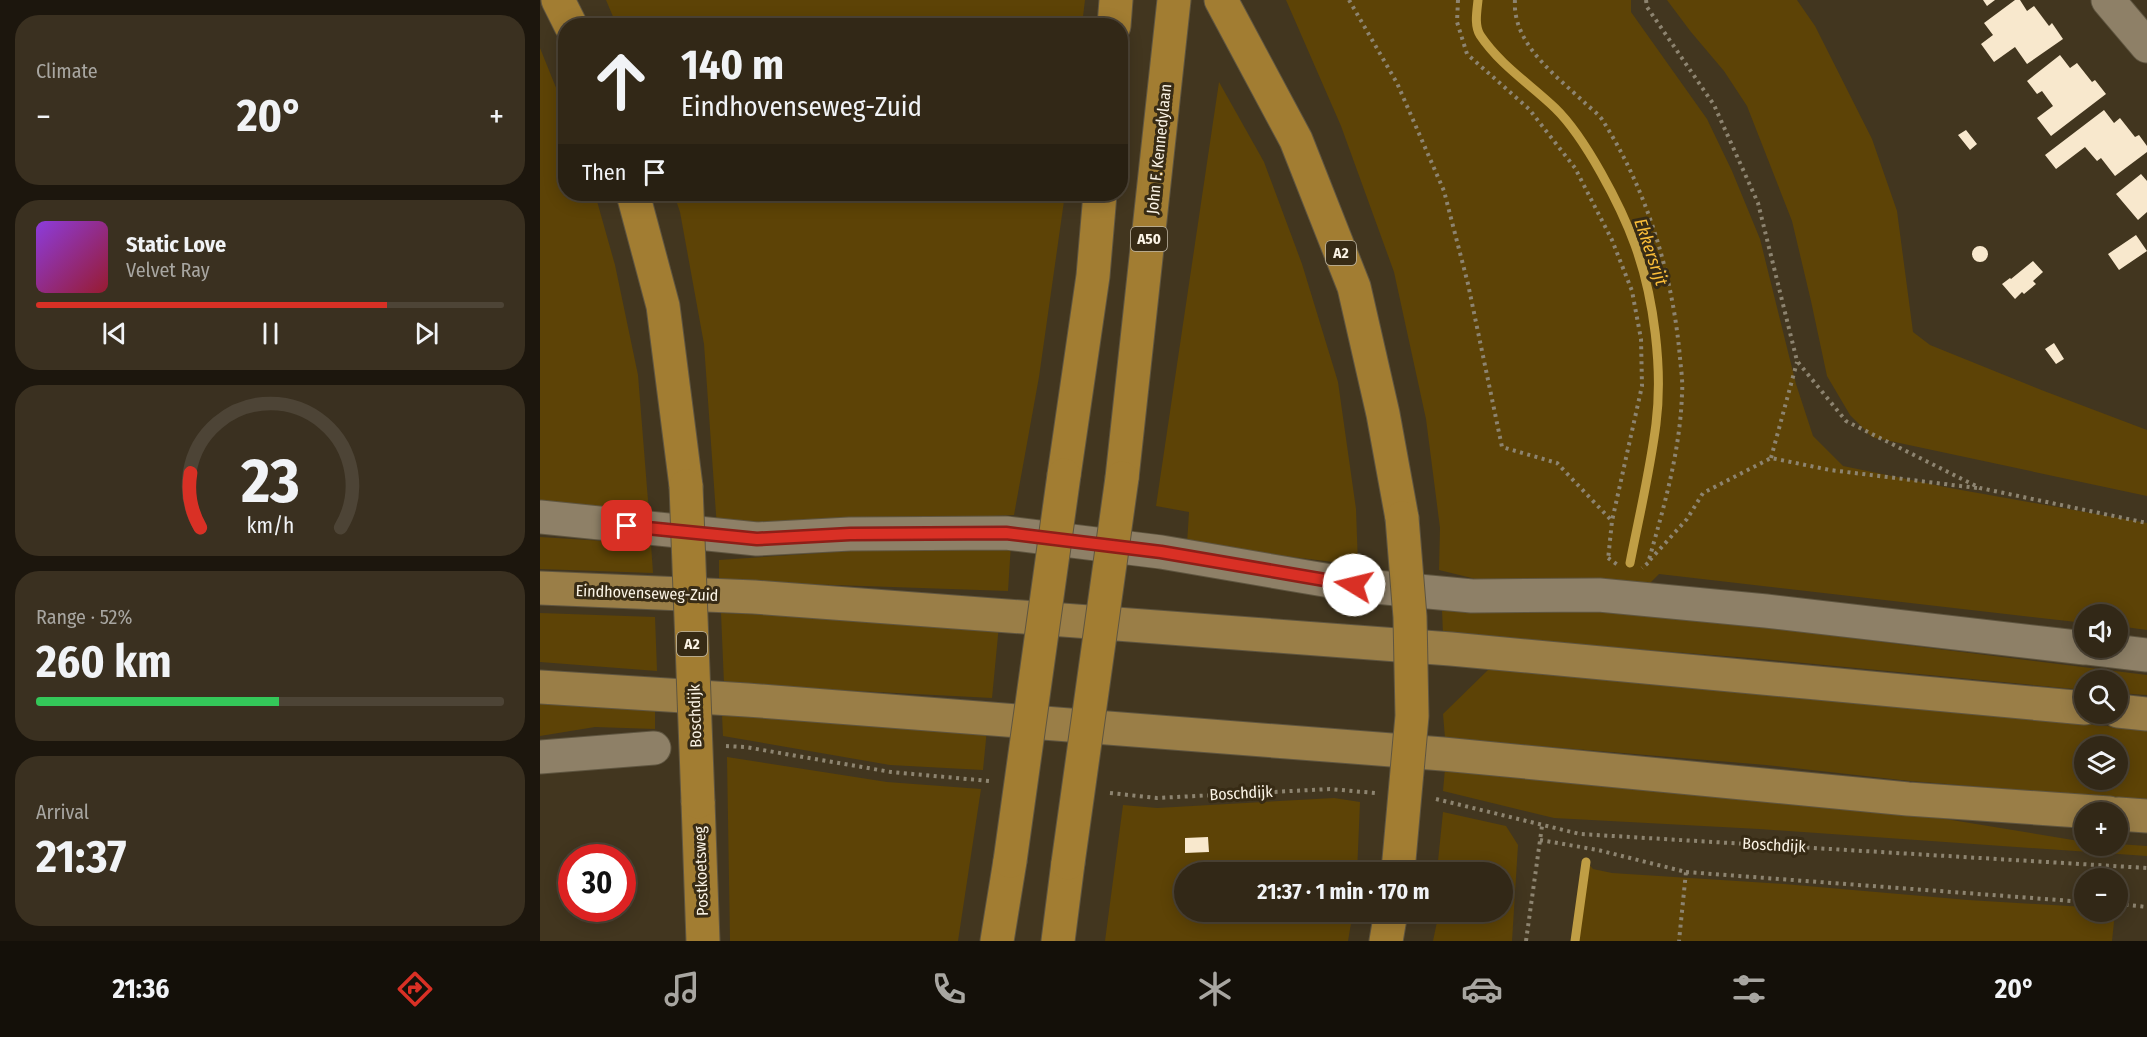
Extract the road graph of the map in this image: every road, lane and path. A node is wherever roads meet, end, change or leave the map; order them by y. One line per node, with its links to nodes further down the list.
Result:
1 (558, 0): 10 (highway)
2 (1116, 0): 11 (highway)
3 (1174, 0): 56 (highway, John F. Kennedylaan / A50, bridge)
4 (1349, 0): 19 (path)
5 (1458, 0): 19 (path)
6 (1515, 0): 22 (path)
7 (1646, 0): 15 (path)
8 (2113, 2): 12 (street)
9 (1223, 4): 47 (highway, A2, bridge)
10 (567, 18)
11 (1115, 18)
12 (2147, 46)
13 (635, 201): 41 (highway, Boschdijk / A2, bridge)
14 (1099, 201): 55 (highway, bridge)
15 (1797, 362): 16 (path); 17 (path)
16 (1771, 458): 17 (path); 22 (path)
17 (1980, 488): 20 (path)
18 (540, 517): 26 (street)
19 (1612, 521): 21 (path)
20 (2147, 523)
21 (1608, 558): 23 (path); 26 (path)
22 (1648, 563): 24 (path)
23 (1624, 569)
24 (1634, 570)
25 (540, 588): 31 (main road, Eindhovenseweg-Zuid)
26 (1599, 595): 27 (street)
27 (2074, 647)
28 (2128, 653): 29 (street)
29 (2147, 655)
30 (540, 687): 42 (main road)
31 (2074, 707)
32 (2128, 712): 33 (main road)
33 (2147, 714)
34 (745, 747): 37 (path)
35 (654, 748): 36 (street)
36 (540, 757)
37 (995, 782)
38 (1099, 792): 39 (path, Boschdijk)
39 (1377, 793)
40 (1436, 800): 45 (path, Boschdijk)
41 (698, 802): 54 (highway, Postkoetsweg / A2)
42 (2074, 811)
43 (2128, 815): 44 (main road)
44 (2147, 816)
45 (1542, 826): 46 (path); 48 (path, Boschdijk)
46 (1540, 840): 49 (path); 58 (path)
47 (1399, 862)
48 (2147, 868)
49 (1686, 872): 50 (path); 59 (path)
50 (2074, 901)
51 (2128, 905): 52 (path)
52 (2147, 907)
53 (1389, 922): 57 (highway)
54 (703, 941)
55 (997, 941)
56 (1058, 941)
57 (1386, 941)
58 (1526, 941)
59 (1679, 941)

